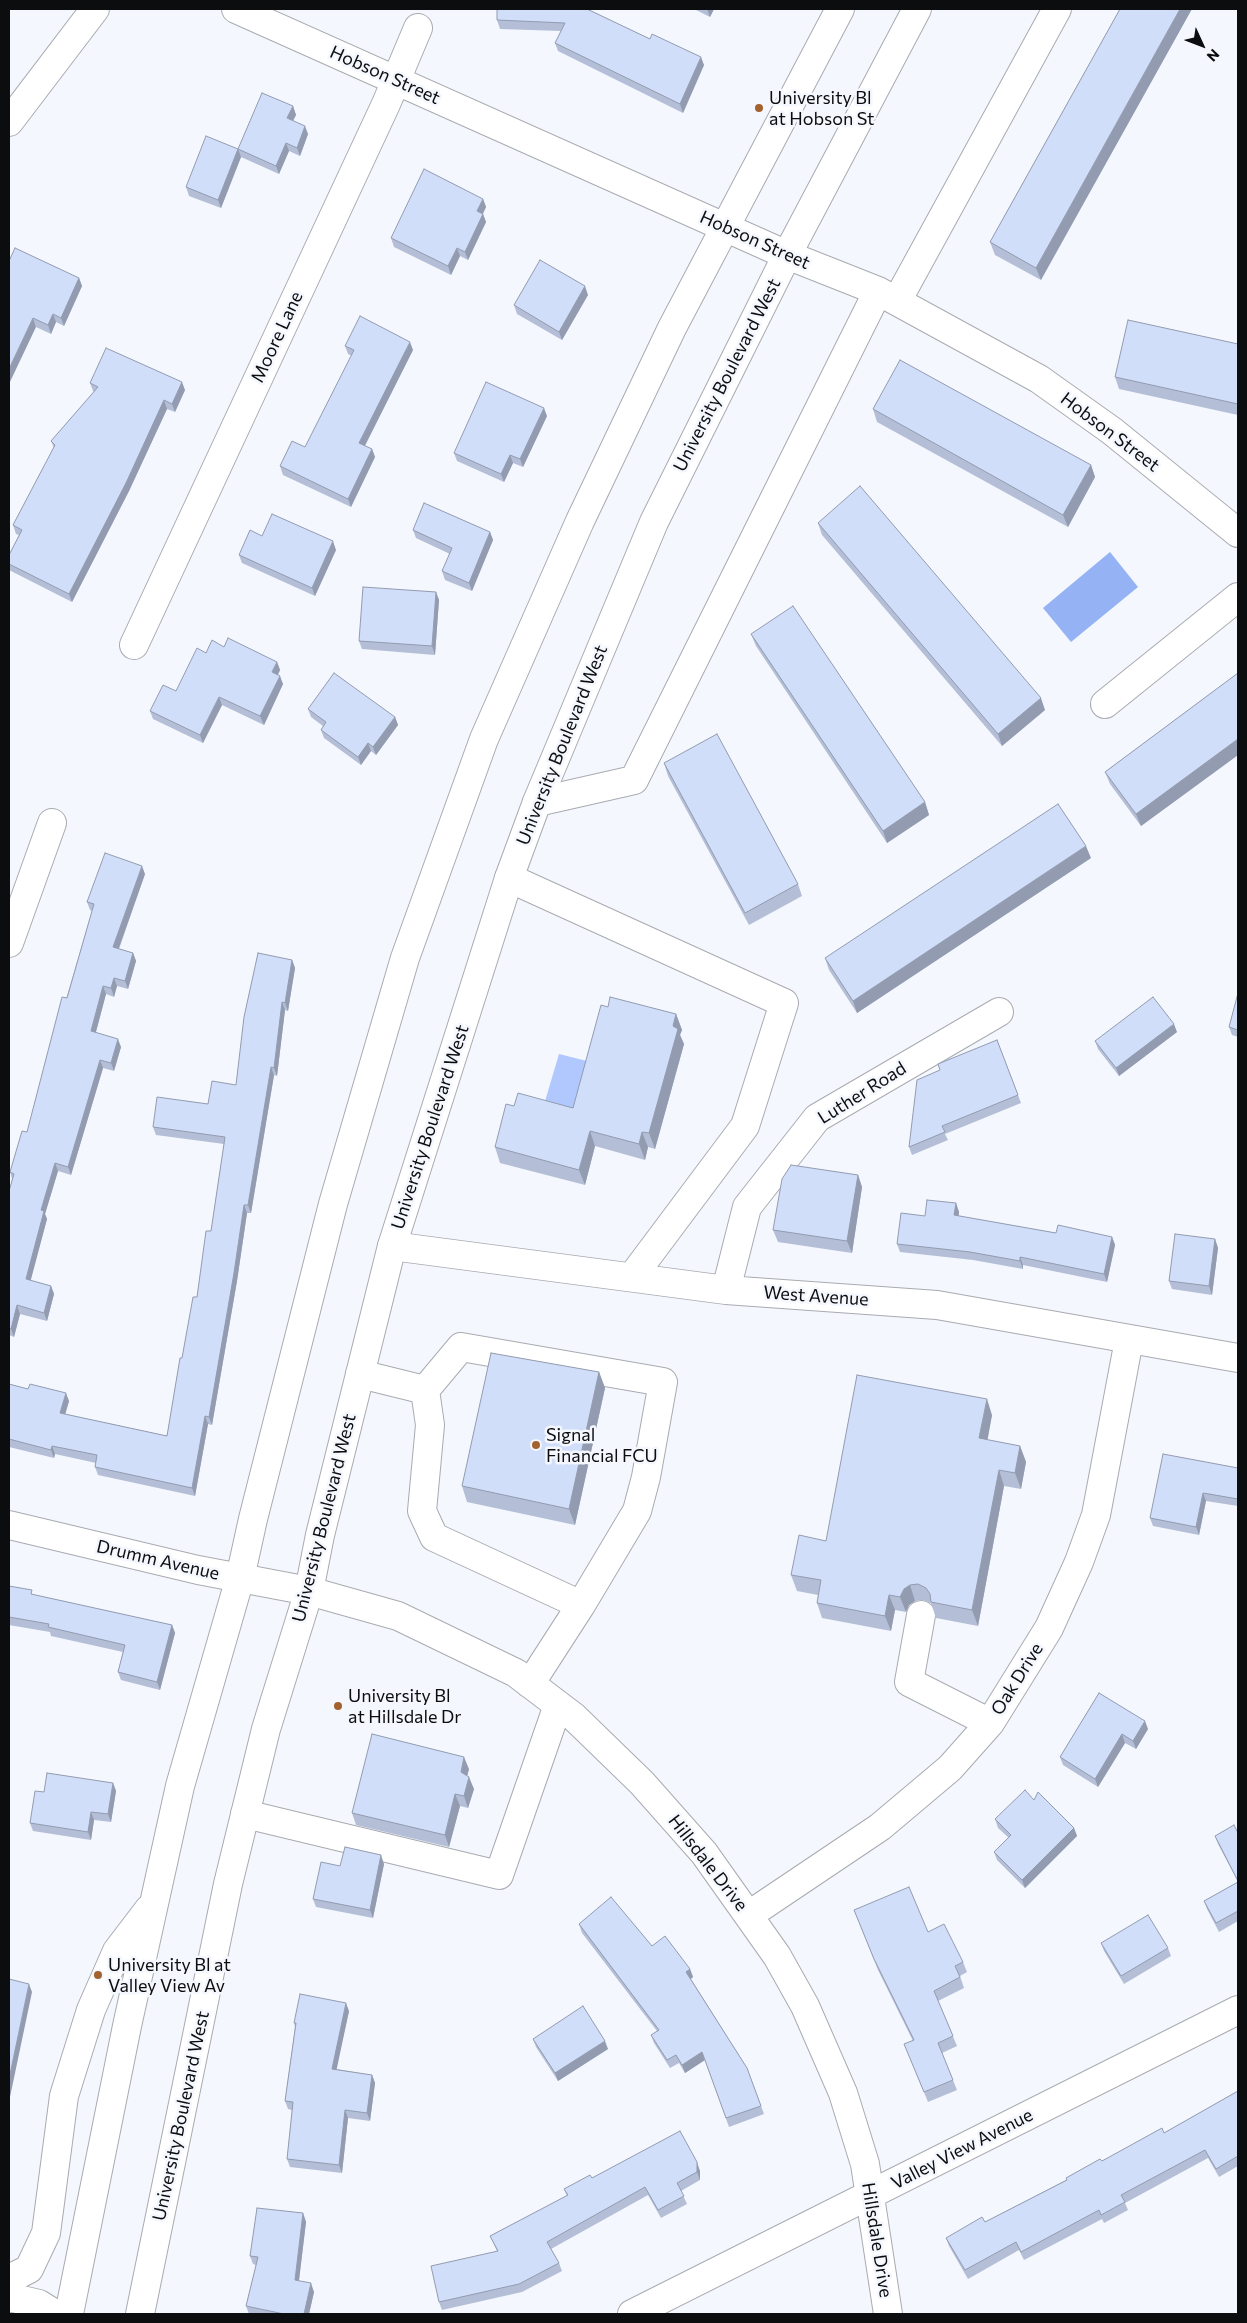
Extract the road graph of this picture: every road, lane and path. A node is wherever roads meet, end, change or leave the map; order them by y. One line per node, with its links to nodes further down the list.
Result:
1 (95, 9): 8 (street)
2 (236, 9): 7 (street, Hobson Street)
3 (840, 9): 9 (street)
4 (917, 9): 10 (street, University Boulevard West)
5 (1057, 9): 11 (street)
6 (418, 28): 7 (street, Moore Lane)
7 (396, 80): 9 (street, Hobson Street); 14 (street, Moore Lane)
8 (9, 122)
9 (726, 228): 10 (street, Hobson Street); 29 (street)
10 (787, 255): 11 (street, Hobson Street); 16 (street, University Boulevard West)
11 (887, 296): 12 (street, Hobson Street); 16 (street)
12 (1238, 533)
13 (1238, 597): 15 (street)
14 (134, 645)
15 (1105, 704)
16 (536, 802): 18 (street, University Boulevard West)
17 (52, 823): 19 (street)
18 (509, 878): 21 (street, University Boulevard West); 22 (street)
19 (9, 944)
20 (999, 1012): 23 (street, Luther Road)
21 (392, 1246): 22 (street, West Avenue); 26 (street, University Boulevard West)
22 (632, 1277): 23 (street, West Avenue)
23 (726, 1290): 24 (street, West Avenue)
24 (1130, 1340): 25 (street, West Avenue); 35 (street, Oak Drive)
25 (1238, 1358)
26 (360, 1374): 27 (street); 30 (street, University Boulevard West)
27 (425, 1390): 31 (street); 31 (street)
28 (9, 1524): 29 (street, Drumm Avenue)
29 (240, 1578): 30 (street, Drumm Avenue); 37 (street)
30 (309, 1591): 33 (street, Hillsdale Drive); 36 (street, University Boulevard West)
31 (581, 1604): 33 (street)
32 (921, 1615): 35 (street)
33 (530, 1684): 34 (street, Hillsdale Drive)
34 (558, 1705): 36 (street); 38 (street, Hillsdale Drive)
35 (990, 1723): 38 (street, Oak Drive)
36 (245, 1814): 45 (street, University Boulevard West)
37 (154, 1902): 41 (street); 44 (street)
38 (749, 1915): 40 (street, Hillsdale Drive)
39 (1238, 2010): 40 (street, Valley View Avenue)
40 (868, 2196): 46 (street, Valley View Avenue); 47 (street, Hillsdale Drive)
41 (9, 2279)
42 (9, 2296): 43 (street)
43 (55, 2314)
44 (69, 2314)
45 (140, 2314)
46 (632, 2314)
47 (888, 2314)

